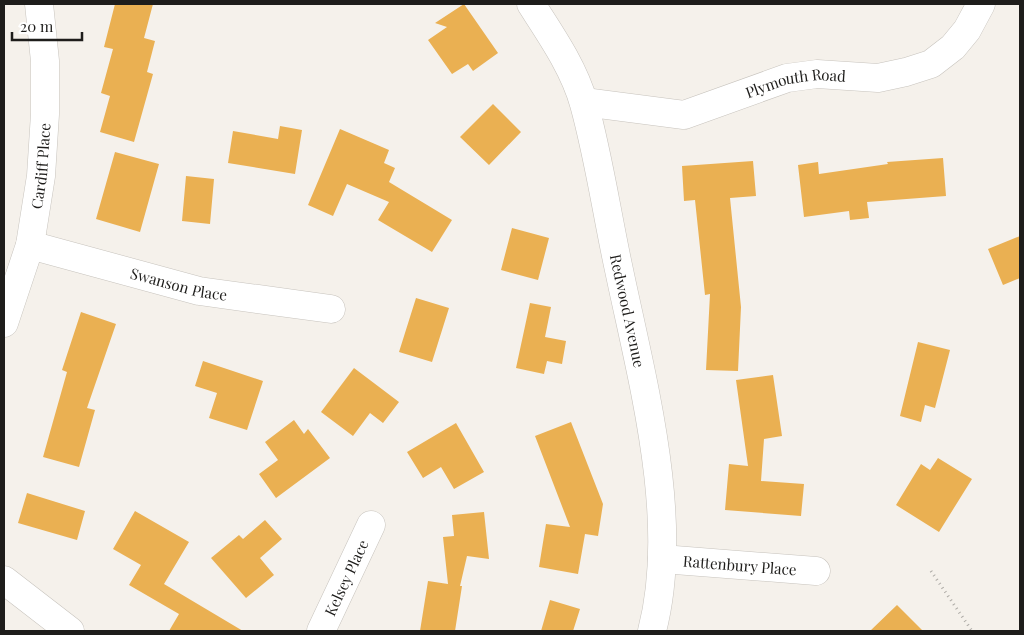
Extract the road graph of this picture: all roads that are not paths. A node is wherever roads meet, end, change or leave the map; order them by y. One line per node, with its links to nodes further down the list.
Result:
1 (39, 4): 5 (street, Cardiff Place)
2 (531, 4): 4 (street, Redwood Avenue)
3 (981, 4): 4 (street, Plymouth Road)
4 (584, 102): 9 (street, Redwood Avenue)
5 (30, 246): 6 (street, Swanson Place); 7 (street, Cardiff Place)
6 (330, 309)
7 (4, 323)
8 (371, 526): 13 (street, Kelsey Place)
9 (662, 559): 10 (street, Rattenbury Place); 14 (street, Redwood Avenue)
10 (816, 571)
11 (4, 580): 12 (street)
12 (70, 631)
13 (321, 631)
14 (652, 631)

